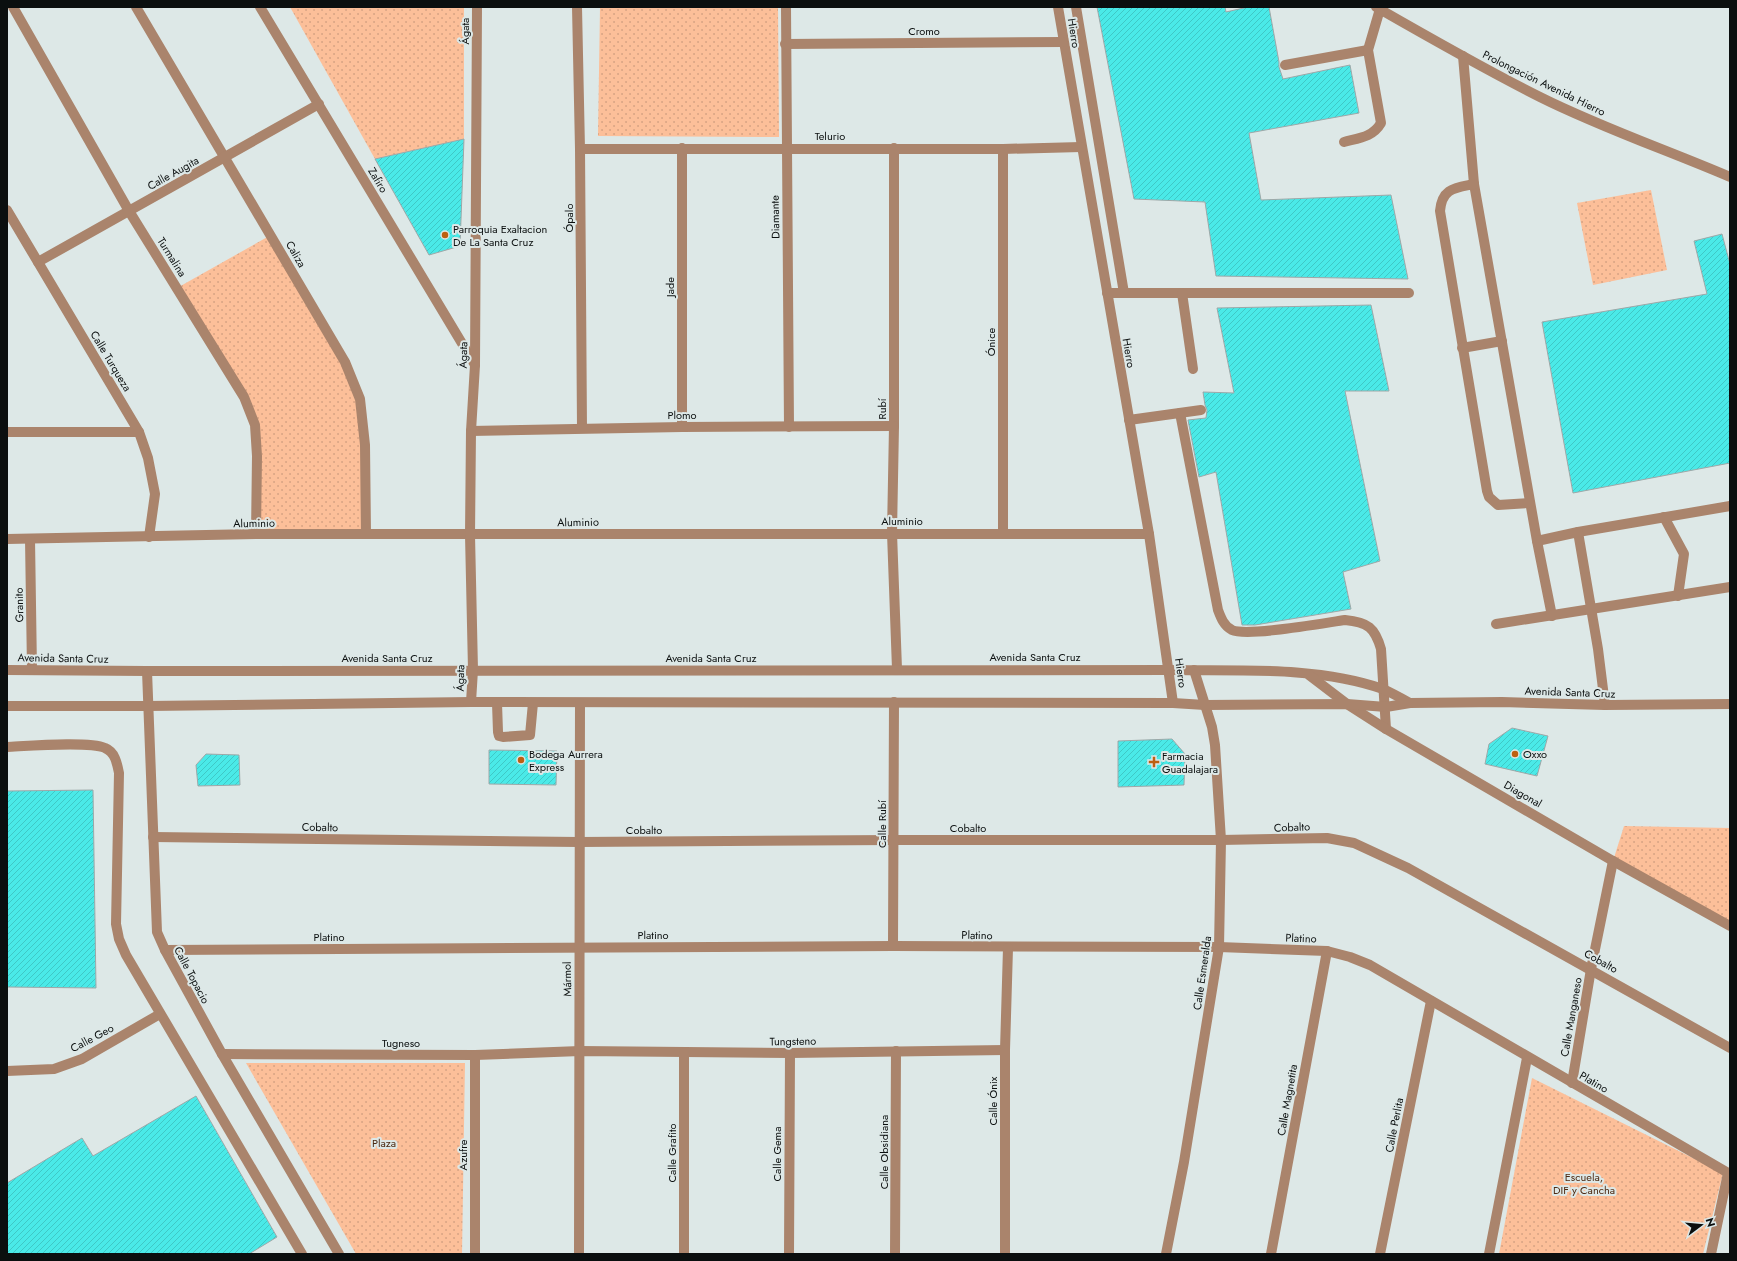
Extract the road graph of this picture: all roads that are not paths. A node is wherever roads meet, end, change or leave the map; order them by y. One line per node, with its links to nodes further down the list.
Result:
1 (13, 7): 27 (street, Turmalina)
2 (136, 7): 23 (street, Caliza)
3 (260, 7): 15 (street, Zafiro)
4 (477, 7): 35 (street, Ágata)
5 (577, 7): 21 (street, Ópalo)
6 (786, 7): 11 (street, Diamante)
7 (1058, 7): 10 (street, Hierro)
8 (1076, 7): 30 (street)
9 (1378, 8): 12 (street); 13 (street, Prolongación Avenida Hierro)
10 (1064, 42): 11 (street, Cromo); 17 (street, Hierro)
11 (785, 44): 19 (street, Diamante)
12 (1368, 50): 14 (street); 16 (street)
13 (1463, 56): 24 (street, Prolongación Avenida Hierro); 25 (street)
14 (1285, 65)
15 (319, 104): 23 (street, Calle Augita); 35 (street, Zafiro)
16 (1344, 142)
17 (1081, 147): 22 (street, Telurio); 29 (street, Hierro)
18 (682, 148): 19 (street, Telurio); 21 (street, Telurio); 40 (street, Jade)
19 (786, 148): 20 (street, Telurio); 42 (street, Diamante)
20 (894, 148): 22 (street, Telurio); 41 (street, Rubí)
21 (580, 149): 43 (street, Ópalo)
22 (1002, 149): 54 (street, Ónice)
23 (225, 157): 27 (street, Calle Augita); 53 (street, Caliza)
24 (1730, 177)
25 (1474, 184): 33 (street); 34 (street)
26 (7, 210): 28 (street, Calle Turqueza)
27 (129, 211): 28 (street, Calle Augita); 52 (street, Turmalina)
28 (38, 262): 46 (street, Calle Turqueza)
29 (1106, 293): 30 (street); 39 (street, Hierro)
30 (1124, 293): 31 (street)
31 (1182, 293): 32 (street); 36 (street)
32 (1409, 293)
33 (1502, 341): 34 (street); 47 (street)
34 (1462, 348): 47 (street)
35 (475, 365): 44 (street, Ágata)
36 (1193, 368)
37 (1201, 410): 38 (street)
38 (1180, 413): 39 (street); 74 (street)
39 (1129, 420): 55 (street, Hierro)
40 (682, 426): 42 (street, Plomo); 43 (street, Plomo)
41 (894, 426): 42 (street, Plomo); 51 (street, Rubí)
42 (789, 427)
43 (582, 428): 44 (street, Plomo)
44 (471, 431): 56 (street, Ágata)
45 (7, 432): 46 (street)
46 (138, 432): 57 (street, Calle Turqueza)
47 (1529, 503): 60 (street)
48 (1730, 506): 49 (street)
49 (1664, 517): 50 (street); 62 (street)
50 (1578, 532): 60 (street); 63 (street)
51 (892, 533): 54 (street, Aluminio); 56 (street, Aluminio); 66 (street, Rubí)
52 (256, 534): 53 (street, Aluminio); 57 (street, Aluminio)
53 (366, 534): 56 (street, Aluminio)
54 (1004, 534): 55 (street, Aluminio)
55 (1149, 534): 70 (street, Hierro)
56 (470, 535): 69 (street, Ágata)
57 (149, 537): 59 (street, Aluminio)
58 (7, 539): 59 (street, Aluminio)
59 (30, 539): 68 (street, Granito)
60 (1537, 541): 64 (street)
61 (1730, 587): 62 (street)
62 (1678, 596): 63 (street)
63 (1591, 609): 64 (street); 85 (street)
64 (1552, 616): 65 (street)
65 (1496, 624)
66 (897, 669): 69 (street, Avenida Santa Cruz); 70 (street, Avenida Santa Cruz)
67 (7, 670): 68 (street, Avenida Santa Cruz)
68 (32, 670): 72 (street, Avenida Santa Cruz)
69 (473, 670): 72 (street, Avenida Santa Cruz); 75 (street, Ágata)
70 (1169, 670): 71 (street, Avenida Santa Cruz); 80 (street, Hierro)
71 (1194, 670): 73 (street, Avenida Santa Cruz); 84 (street, Calle Esmeralda)
72 (147, 671): 87 (street, Calle Topacio)
73 (1309, 675): 74 (street, Avenida Santa Cruz); 82 (street, Diagonal)
74 (1385, 690): 81 (street, Avenida Santa Cruz); 88 (street)
75 (471, 702): 77 (street, Avenida Santa Cruz); 87 (street, Avenida Santa Cruz)
76 (894, 702): 79 (street, Avenida Santa Cruz); 80 (street, Avenida Santa Cruz); 92 (street, Calle Rubí)
77 (497, 703): 78 (street, Avenida Santa Cruz); 78 (street)
78 (533, 703): 79 (street, Avenida Santa Cruz)
79 (580, 703): 94 (street, Mármol)
80 (1173, 703): 84 (street, Avenida Santa Cruz)
81 (1410, 703): 85 (street, Avenida Santa Cruz); 88 (street, Avenida Santa Cruz)
82 (1347, 704): 84 (street, Avenida Santa Cruz); 88 (street, Avenida Santa Cruz); 89 (street, Diagonal)
83 (1730, 704): 85 (street, Avenida Santa Cruz)
84 (1205, 705): 93 (street, Calle Esmeralda)
85 (1605, 705)
86 (7, 706): 87 (street, Avenida Santa Cruz)
87 (148, 706): 91 (street, Calle Topacio)
88 (1386, 706): 89 (street)
89 (1386, 729): 95 (street, Diagonal)
90 (7, 747): 105 (street)
91 (153, 838): 94 (street, Cobalto); 101 (street, Calle Topacio)
92 (894, 840): 93 (street, Cobalto); 94 (street, Cobalto); 97 (street, Calle Rubí)
93 (1221, 840): 98 (street, Calle Esmeralda); 103 (street, Cobalto)
94 (579, 842): 99 (street, Mármol)
95 (1613, 861): 96 (street, Diagonal); 103 (street, Calle Manganeso)
96 (1730, 926)
97 (894, 946): 99 (street, Platino); 100 (street, Platino)
98 (1219, 947): 100 (street, Platino); 102 (street, Platino); 126 (street, Calle Esmeralda)
99 (578, 948): 101 (street, Platino); 108 (street, Mármol)
100 (1008, 948): 107 (street, Calle Ónix)
101 (165, 950): 112 (street, Calle Topacio)
102 (1327, 951): 104 (street, Platino); 127 (street, Calle Magnetita)
103 (1591, 969): 106 (street, Cobalto); 116 (street, Calle Manganeso)
104 (1431, 1001): 114 (street, Platino); 128 (street, Calle Perlita)
105 (160, 1014): 115 (street, Calle Geo); 118 (street)
106 (1730, 1048)
107 (1005, 1050): 109 (street, Tungsteno); 125 (street, Calle Ónix)
108 (580, 1051): 110 (street, Tungsteno); 113 (street, Tugneso); 121 (street, Mármol)
109 (896, 1051): 111 (street, Tungsteno); 124 (street, Calle Obsidiana)
110 (684, 1053): 111 (street, Tungsteno); 122 (street, Calle Grafito)
111 (790, 1053): 123 (street, Calle Gema)
112 (222, 1054): 113 (street, Tugneso); 119 (street, Calle Topacio)
113 (475, 1055): 120 (street, Azufre)
114 (1527, 1058): 116 (street, Platino); 129 (street)
115 (7, 1071)
116 (1572, 1083): 117 (street, Platino)
117 (1729, 1174): 130 (street)
118 (302, 1254)
119 (338, 1254)
120 (475, 1254)
121 (579, 1254)
122 (684, 1254)
123 (789, 1254)
124 (896, 1254)
125 (1005, 1254)
126 (1166, 1254)
127 (1271, 1254)
128 (1380, 1254)
129 (1489, 1254)
130 (1711, 1254)

